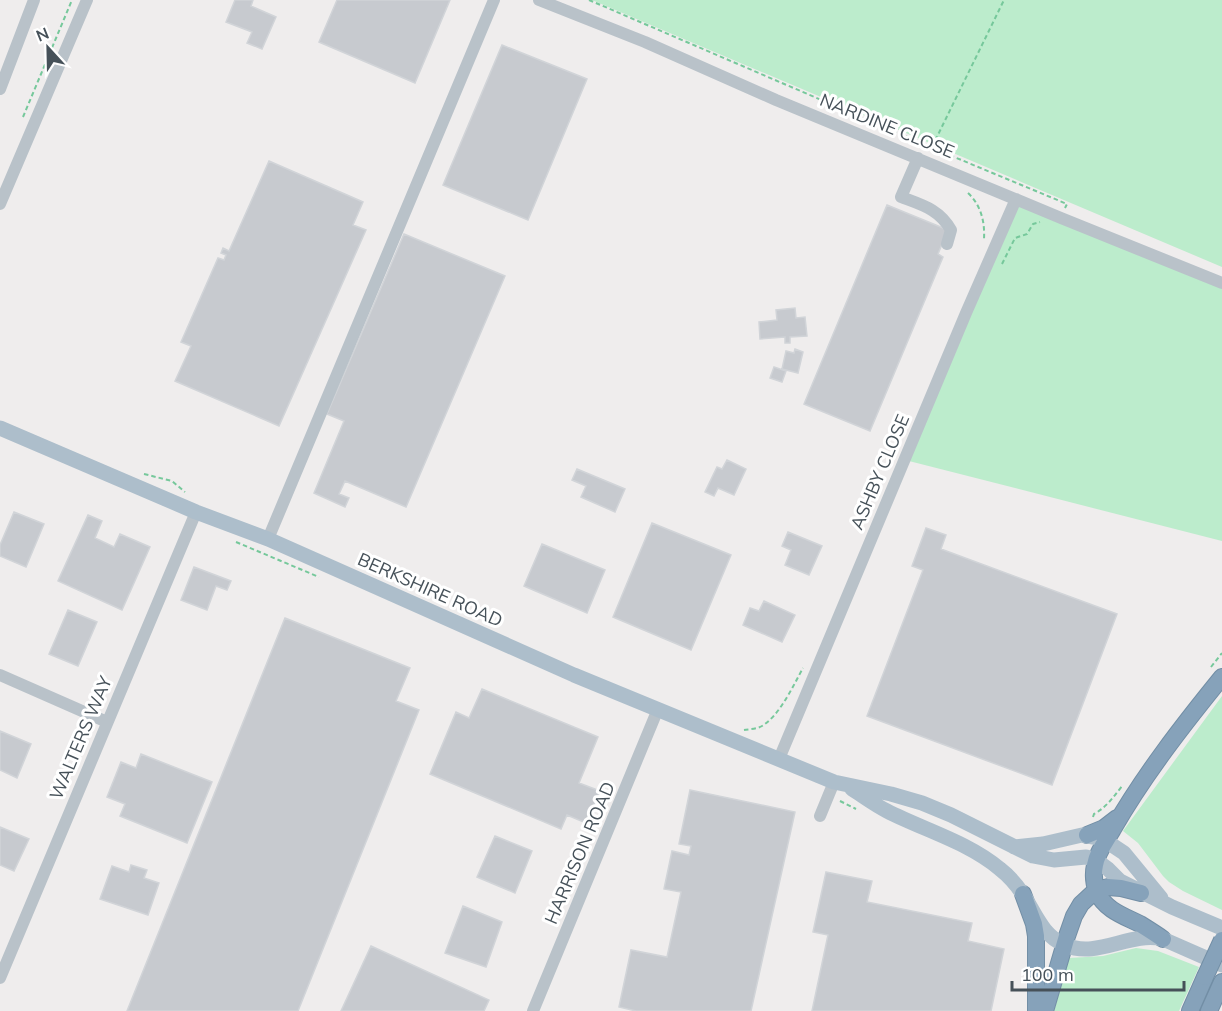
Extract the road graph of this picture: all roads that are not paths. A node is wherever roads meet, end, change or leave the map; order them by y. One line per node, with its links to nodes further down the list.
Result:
1 (34, 0): 5 (street)
2 (87, 0): 8 (street)
3 (494, 0): 13 (street)
4 (539, 0): 6 (street, NARDINE CLOSE)
5 (0, 89)
6 (918, 158): 7 (street, NARDINE CLOSE); 9 (street)
7 (1016, 199): 10 (street, NARDINE CLOSE); 18 (street, ASHBY CLOSE)
8 (0, 204)
9 (947, 244)
10 (1222, 283)
11 (0, 428): 12 (main road, BERKSHIRE ROAD)
12 (196, 512): 13 (main road, BERKSHIRE ROAD); 17 (street, WALTERS WAY)
13 (268, 539): 16 (main road, BERKSHIRE ROAD)
14 (0, 675): 17 (street)
15 (1222, 676): 20 (highway)
16 (658, 709): 18 (main road, BERKSHIRE ROAD); 37 (street, HARRISON ROAD)
17 (107, 722): 35 (street, WALTERS WAY)
18 (779, 759): 19 (main road, BERKSHIRE ROAD)
19 (839, 783): 21 (street); 24 (main road, BERKSHIRE ROAD); 28 (main road, BERKSHIRE ROAD)
20 (1122, 813): 22 (highway); 23 (highway)
21 (820, 816)
22 (1087, 835): 23 (main road); 24 (main road)
23 (1106, 841): 25 (highway); 29 (main road)
24 (1014, 847): 25 (main road, BERKSHIRE ROAD)
25 (1096, 860): 26 (highway); 27 (main road)
26 (1097, 890): 27 (highway); 31 (highway); 33 (highway)
27 (1141, 893): 29 (main road)
28 (1023, 894): 33 (main road, BERKSHIRE ROAD); 38 (highway)
29 (1172, 907): 30 (main road)
30 (1222, 928)
31 (1163, 939): 33 (main road); 34 (main road)
32 (1222, 940): 40 (highway, bridge)
33 (1064, 945): 39 (highway)
34 (1222, 965)
35 (0, 978)
36 (1222, 983): 41 (highway)
37 (533, 1011)
38 (1036, 1011)
39 (1045, 1011)
40 (1190, 1011)
41 (1209, 1011)

